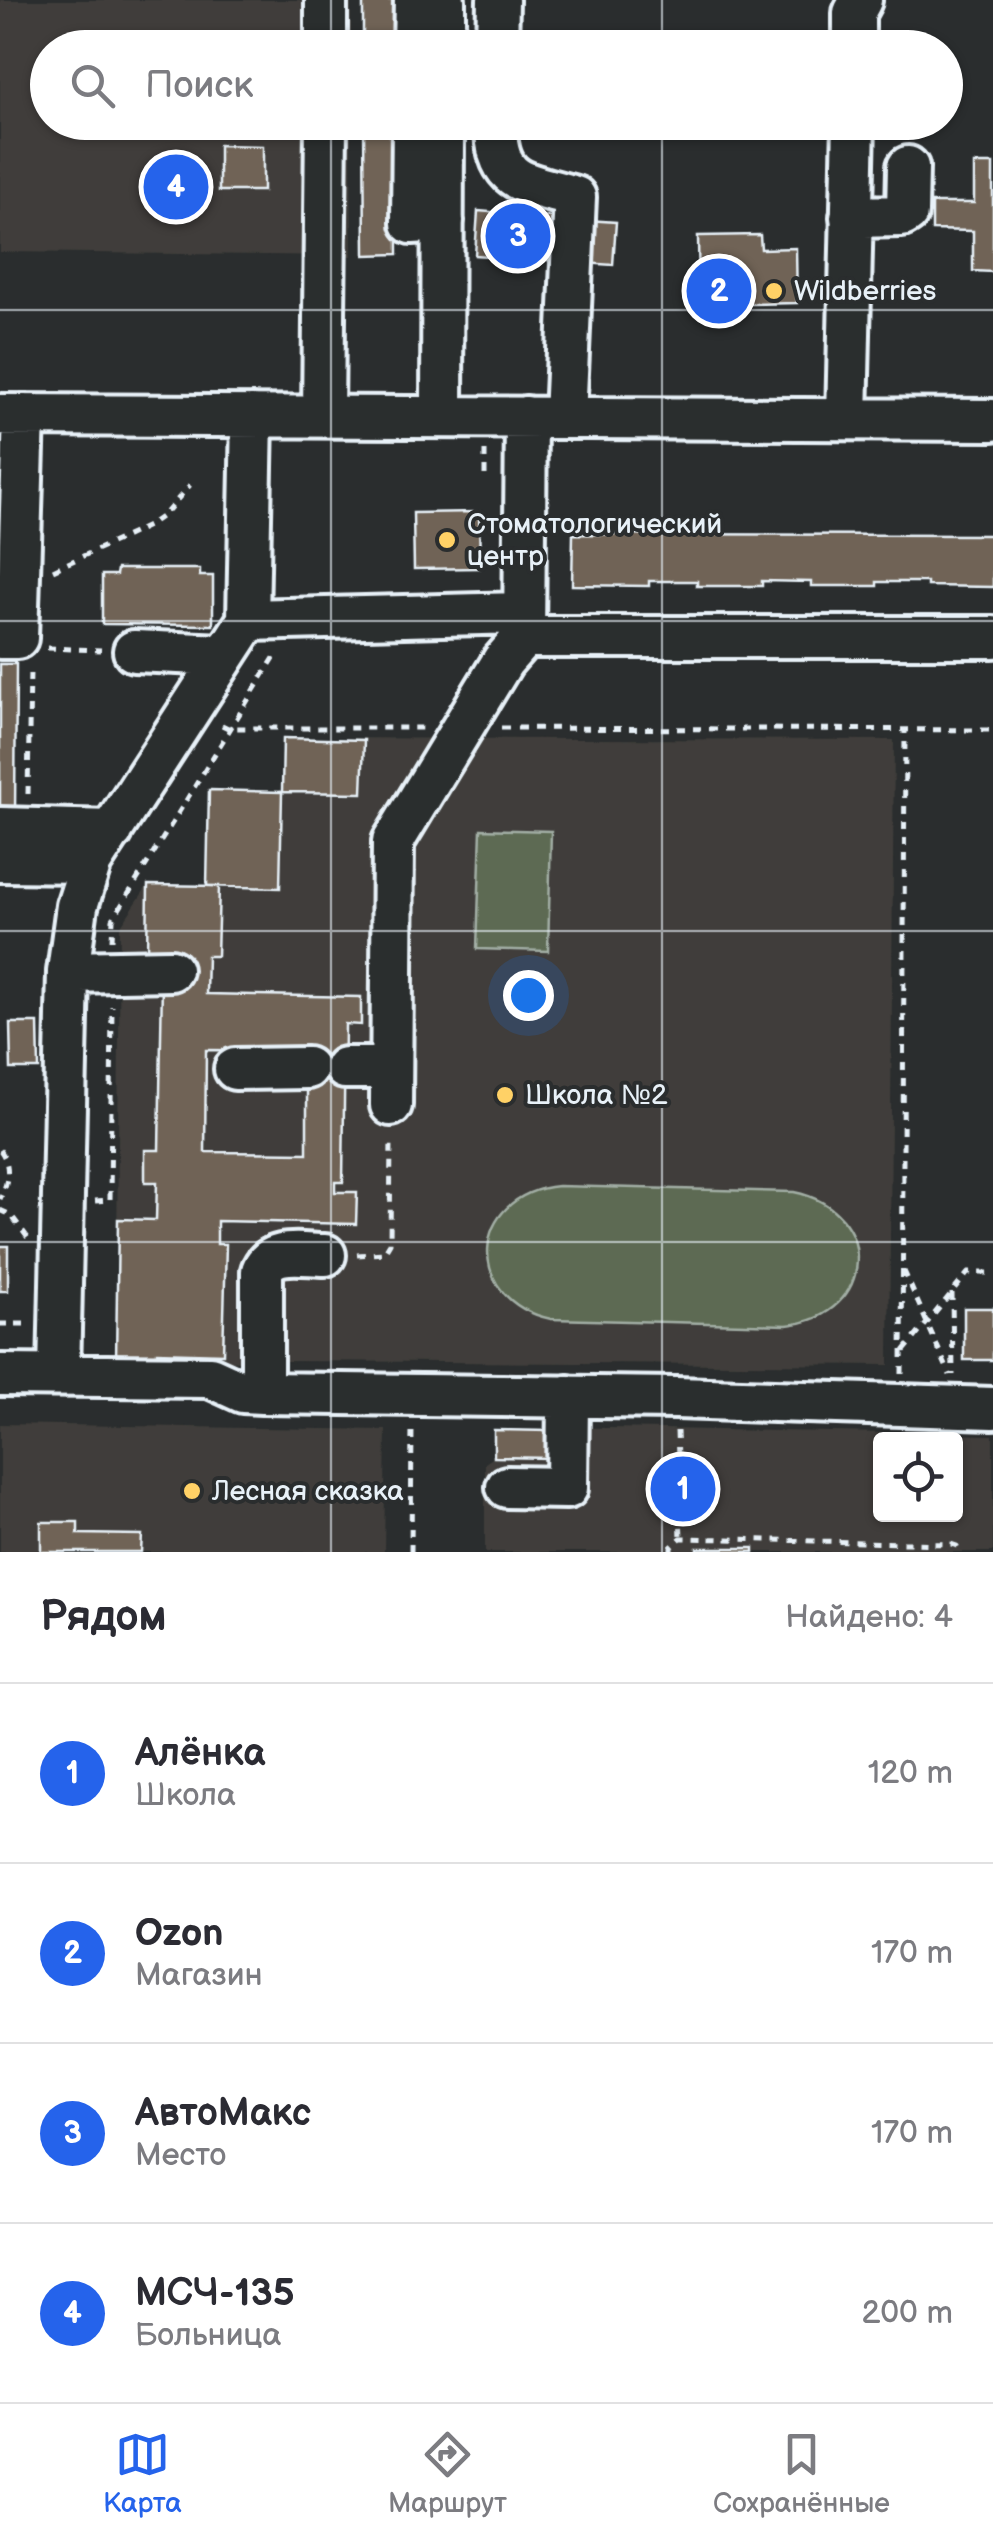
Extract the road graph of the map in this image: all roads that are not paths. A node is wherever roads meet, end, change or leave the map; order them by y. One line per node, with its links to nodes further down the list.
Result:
1 (326, 0): 6 (street)
2 (414, 0): 7 (street)
3 (444, 0): 8 (street)
4 (498, 0): 9 (street)
5 (860, 0): 10 (street)
6 (326, 30)
7 (414, 30)
8 (444, 30)
9 (497, 30)
10 (854, 30)
11 (326, 140): 21 (street)
12 (413, 140): 18 (street)
13 (444, 140): 18 (street)
14 (496, 140): 23 (street)
15 (853, 140): 17 (street)
16 (908, 167): 17 (street)
17 (851, 217): 24 (street)
18 (443, 220): 22 (street)
19 (12, 415): 20 (street); 29 (street)
20 (252, 416): 21 (street); 26 (street)
21 (323, 416): 22 (street)
22 (442, 417): 23 (street)
23 (546, 417): 24 (street); 27 (street)
24 (847, 419): 25 (street)
25 (993, 420)
26 (248, 620): 27 (street); 31 (street)
27 (524, 625): 28 (street); 37 (street)
28 (993, 637)
29 (0, 638)
30 (134, 651): 31 (street)
31 (223, 655): 33 (street)
32 (14, 828): 33 (street)
33 (102, 847): 34 (street); 36 (street)
34 (0, 861)
35 (172, 970): 36 (street)
36 (68, 972): 39 (street)
37 (235, 1069)
38 (325, 1255): 41 (street)
39 (59, 1374): 40 (street); 41 (street)
40 (0, 1375)
41 (262, 1393): 42 (street)
42 (568, 1396): 43 (street); 44 (street)
43 (993, 1408)
44 (507, 1487)

